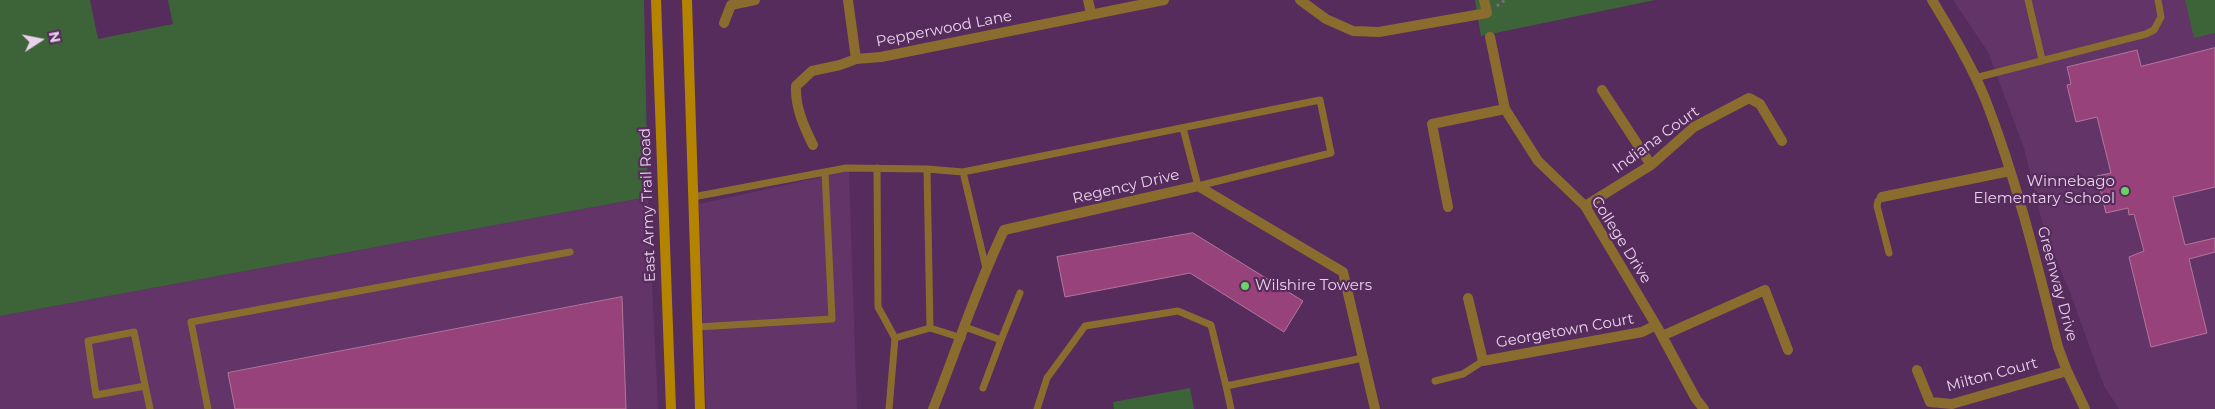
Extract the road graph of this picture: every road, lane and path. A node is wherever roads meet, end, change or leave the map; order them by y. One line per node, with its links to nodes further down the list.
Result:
1 (656, 0): 58 (main road, East Army Trail Road)
2 (687, 0): 30 (main road)
3 (755, 0): 13 (street)
4 (848, 0): 15 (street)
5 (1088, 0): 12 (street)
6 (1164, 0): 12 (street, Pepperwood Lane)
7 (1300, 0): 8 (street)
8 (1484, 0)
9 (1932, 0): 17 (street, Greenway Drive)
10 (2028, 0): 16 (lane)
11 (2158, 0): 16 (lane)
12 (1091, 13): 15 (street, Pepperwood Lane)
13 (724, 23)
14 (1490, 37): 19 (street, College Drive)
15 (856, 59): 22 (street, Pepperwood Lane)
16 (2042, 59): 17 (lane)
17 (1975, 78): 26 (street, Greenway Drive)
18 (1602, 90): 23 (street)
19 (1505, 109): 32 (street, College Drive); 33 (street)
20 (1183, 128): 28 (lane); 29 (lane); 29 (lane)
21 (1782, 141): 23 (street, Indiana Court)
22 (813, 145)
23 (1651, 164): 32 (street, Indiana Court)
24 (877, 168): 25 (lane); 27 (lane); 44 (lane)
25 (927, 169): 28 (lane); 42 (lane)
26 (2010, 171): 31 (street); 51 (street, Greenway Drive)
27 (825, 172): 30 (lane); 40 (lane)
28 (963, 172): 36 (lane)
29 (1198, 186): 36 (street, Regency Drive); 48 (street, Regency Drive)
30 (692, 197): 40 (main road)
31 (1882, 197): 35 (lane)
32 (1585, 206): 39 (street, College Drive)
33 (1448, 207)
34 (570, 252): 57 (lane)
35 (1889, 254)
36 (986, 268): 41 (street, Regency Drive)
37 (1020, 293): 46 (lane)
38 (1468, 298): 49 (street, Georgetown Court)
39 (1656, 325): 43 (street, College Drive); 49 (street, Georgetown Court)
40 (697, 327): 59 (main road)
41 (965, 327): 45 (street, Regency Drive); 46 (lane)
42 (930, 328): 44 (lane); 45 (lane)
43 (1662, 336): 47 (street); 65 (street, College Drive)
44 (895, 338): 60 (lane)
45 (962, 338): 61 (street, Regency Drive)
46 (1001, 340): 55 (lane)
47 (1788, 350)
48 (1363, 358): 54 (lane); 64 (street, Regency Drive)
49 (1483, 361): 52 (lane)
50 (1917, 370): 51 (street, Milton Court)
51 (2067, 371): 66 (street, Greenway Drive)
52 (1435, 382)
53 (145, 386): 53 (lane); 56 (lane)
54 (1226, 386): 62 (lane); 63 (lane)
55 (983, 388)
56 (150, 409)
57 (208, 409)
58 (671, 409)
59 (700, 409)
60 (889, 409)
61 (933, 409)
62 (1037, 409)
63 (1231, 409)
64 (1375, 409)
65 (1704, 409)
66 (2085, 409)

